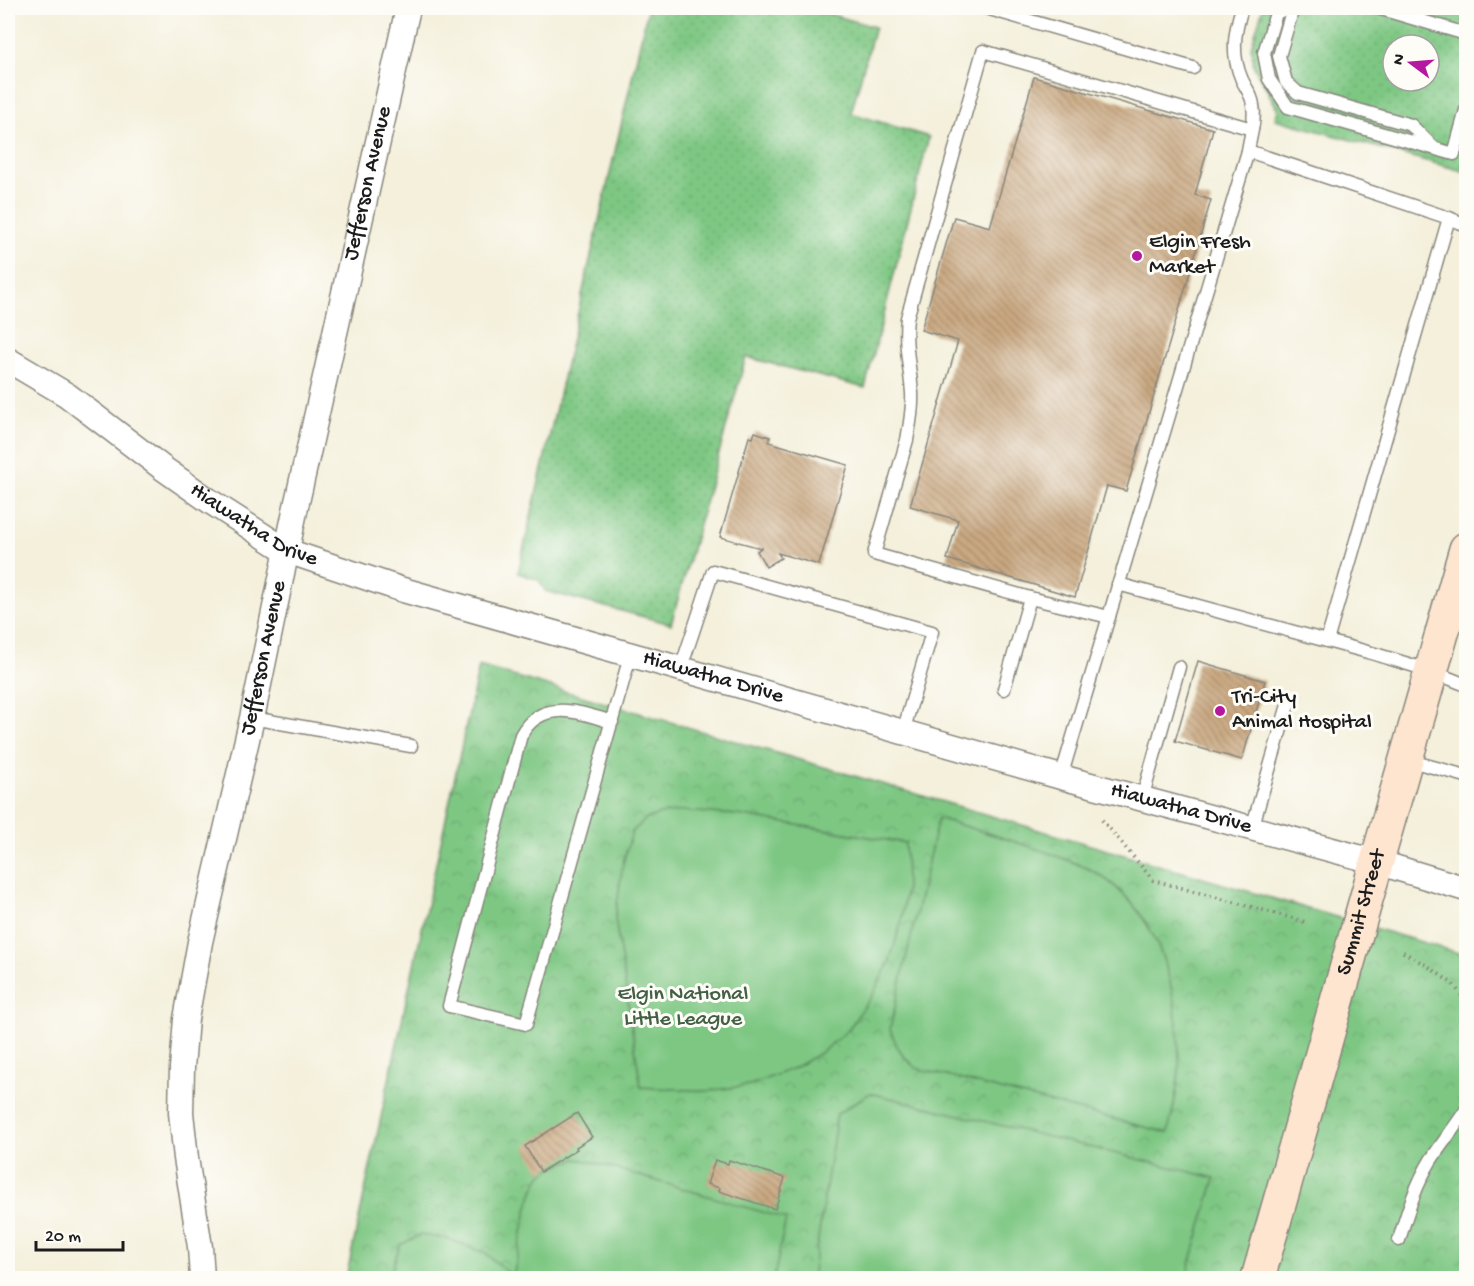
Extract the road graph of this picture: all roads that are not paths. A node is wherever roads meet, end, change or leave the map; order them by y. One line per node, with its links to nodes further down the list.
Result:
1 (408, 8): 16 (street, Jefferson Avenue)
2 (986, 8): 8 (lane)
3 (1242, 8): 10 (lane)
4 (1287, 8): 11 (lane)
5 (1293, 8): 11 (lane)
6 (1378, 8): 7 (lane)
7 (1467, 34)
8 (1193, 68)
9 (1467, 110): 11 (lane)
10 (1251, 129): 12 (lane); 19 (lane)
11 (1434, 149)
12 (1248, 151): 13 (lane); 18 (lane)
13 (1449, 218): 14 (lane); 21 (lane)
14 (1467, 225)
15 (8, 360): 16 (street, Hiawatha Drive)
16 (287, 551): 22 (street, Hiawatha Drive); 29 (street, Jefferson Avenue)
17 (1465, 561): 25 (main road, Summit Street)
18 (1118, 584): 20 (lane); 21 (lane)
19 (1030, 598): 20 (lane); 27 (lane)
20 (1109, 617): 35 (lane)
21 (1327, 641): 25 (lane)
22 (631, 653): 24 (street, Hiawatha Drive); 30 (lane)
23 (1179, 667): 36 (lane)
24 (681, 668): 31 (street, Hiawatha Drive); 31 (lane)
25 (1431, 671): 26 (lane); 33 (main road, Summit Street)
26 (1467, 685)
27 (1004, 689)
28 (1290, 698): 37 (lane)
29 (252, 718): 32 (lane); 42 (street, Jefferson Avenue)
30 (612, 722): 30 (lane)
31 (903, 732): 35 (street, Hiawatha Drive)
32 (411, 746)
33 (1406, 760): 34 (lane); 38 (main road, Summit Street)
34 (1467, 776)
35 (1061, 777): 36 (street, Hiawatha Drive)
36 (1142, 798): 37 (street, Hiawatha Drive)
37 (1252, 828): 38 (street, Hiawatha Drive)
38 (1377, 862): 39 (street, Hiawatha Drive); 43 (main road, Summit Street)
39 (1467, 889)
40 (1467, 1110): 41 (lane)
41 (1399, 1240)
42 (202, 1278)
43 (1258, 1278)

